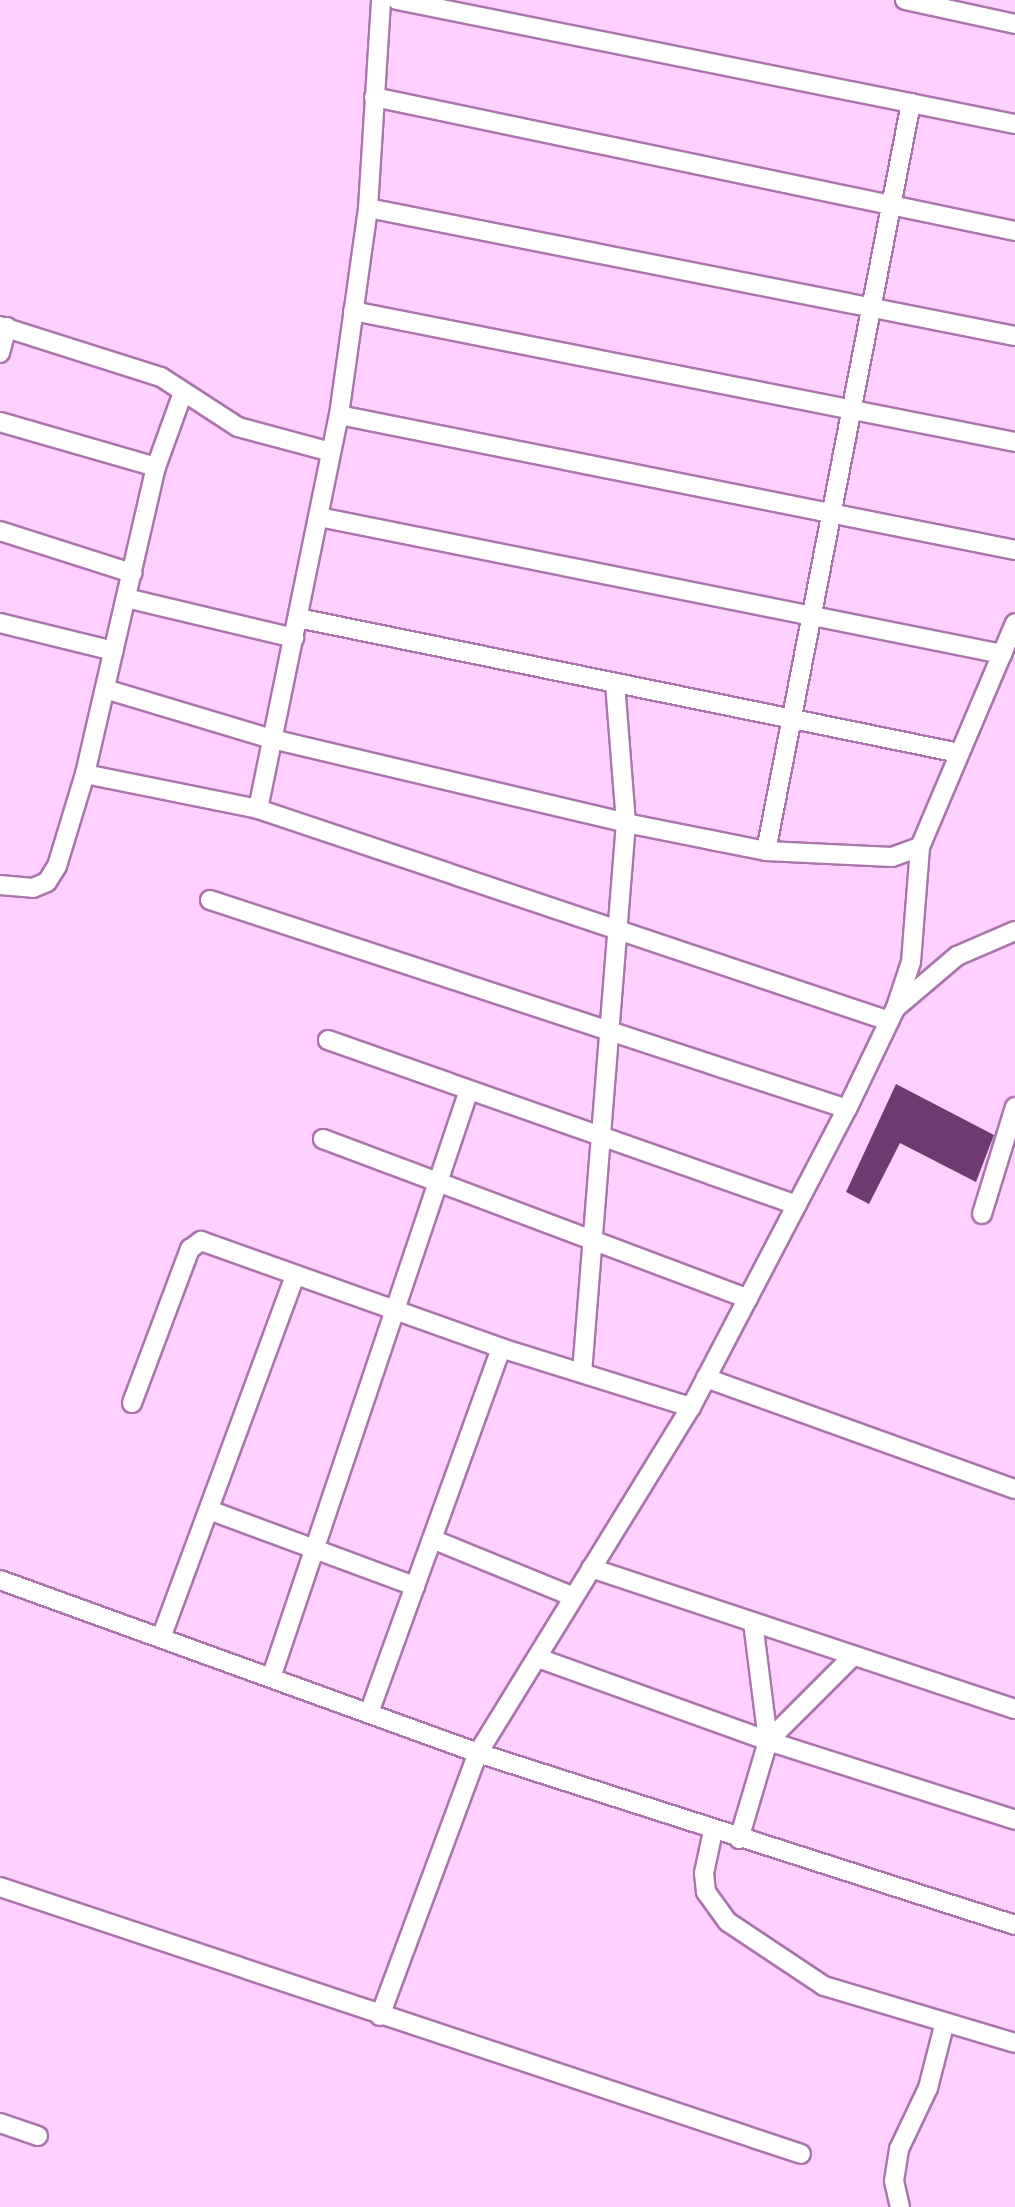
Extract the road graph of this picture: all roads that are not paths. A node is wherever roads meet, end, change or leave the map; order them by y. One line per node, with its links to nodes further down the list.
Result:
1 (381, 0): 5 (street)
2 (397, 0): 6 (street)
3 (905, 0): 4 (street)
4 (1015, 24)
5 (374, 97): 8 (street); 9 (street)
6 (911, 103): 7 (street); 8 (street)
7 (1015, 124)
8 (894, 206): 10 (street); 11 (street)
9 (368, 208): 11 (street); 12 (street)
10 (1015, 231)
11 (872, 306): 14 (street); 17 (street)
12 (353, 311): 17 (street); 18 (street)
13 (4, 326): 15 (street); 16 (street)
14 (1015, 336)
15 (0, 353)
16 (182, 395): 21 (street); 22 (street)
17 (851, 408): 20 (street); 23 (street)
18 (339, 415): 21 (street); 23 (street)
19 (0, 422): 22 (street)
20 (1015, 442)
21 (331, 452): 24 (street)
22 (156, 467): 27 (street)
23 (829, 513): 26 (street); 29 (street)
24 (319, 517): 29 (street); 30 (street)
25 (0, 531): 27 (street)
26 (1015, 550)
27 (132, 573): 28 (street)
28 (126, 598): 33 (street); 34 (street)
29 (811, 616): 35 (street); 38 (street)
30 (298, 618): 33 (street); 36 (street)
31 (0, 623): 34 (street)
32 (1015, 623): 35 (street)
33 (294, 638): 39 (street)
34 (114, 651): 37 (street)
35 (1002, 654): 40 (street)
36 (615, 684): 38 (street); 43 (street)
37 (105, 688): 39 (street); 41 (street)
38 (792, 719): 40 (street); 45 (street)
39 (272, 739): 42 (street); 43 (street)
40 (959, 753): 44 (street)
41 (85, 774): 42 (street); 46 (street)
42 (258, 809): 48 (street)
43 (626, 823): 45 (street); 48 (street)
44 (920, 847): 45 (street); 50 (street)
45 (766, 851)
46 (0, 885)
47 (210, 900): 51 (street)
48 (617, 926): 50 (street); 51 (street)
49 (1015, 931): 50 (street)
50 (893, 1014): 55 (street)
51 (612, 1028): 55 (street); 56 (street)
52 (328, 1040): 53 (street)
53 (469, 1090): 56 (street); 58 (street)
54 (1015, 1107): 60 (street)
55 (847, 1109): 59 (street)
56 (604, 1137): 59 (street); 61 (street)
57 (323, 1139): 58 (street)
58 (436, 1182): 61 (street); 64 (street)
59 (797, 1205): 63 (street)
60 (982, 1214)
61 (592, 1241): 63 (street); 66 (street)
62 (294, 1276): 64 (street); 68 (street); 71 (street)
63 (748, 1299): 67 (street)
64 (395, 1311): 65 (street); 73 (street)
65 (501, 1348): 66 (street); 72 (street)
66 (582, 1373): 69 (street)
67 (706, 1378): 69 (street); 70 (street)
68 (132, 1403)
69 (691, 1407): 74 (street)
70 (1015, 1489)
71 (209, 1510): 73 (street); 79 (street)
72 (432, 1539): 76 (street); 77 (street)
73 (316, 1549): 76 (street); 82 (street)
74 (591, 1568): 77 (street); 78 (street)
75 (0, 1580): 79 (street)
76 (415, 1586): 84 (street)
77 (574, 1597): 81 (street)
78 (753, 1622): 80 (street); 85 (street)
79 (161, 1638): 82 (street)
80 (853, 1656): 83 (street); 85 (street)
81 (538, 1658): 85 (street); 86 (street)
82 (271, 1678): 84 (street)
83 (1015, 1709)
84 (369, 1713): 86 (street)
85 (768, 1740): 87 (street); 89 (street)
86 (478, 1753): 88 (street); 92 (street)
87 (1015, 1820)
88 (713, 1831): 89 (street); 93 (street)
89 (739, 1839): 91 (street)
90 (0, 1887): 92 (street)
91 (1015, 1925)
92 (380, 2016): 97 (street)
93 (945, 2022): 94 (street); 98 (street)
94 (1015, 2043)
95 (0, 2122): 96 (street)
96 (38, 2136)
97 (801, 2154)
98 (900, 2207)

